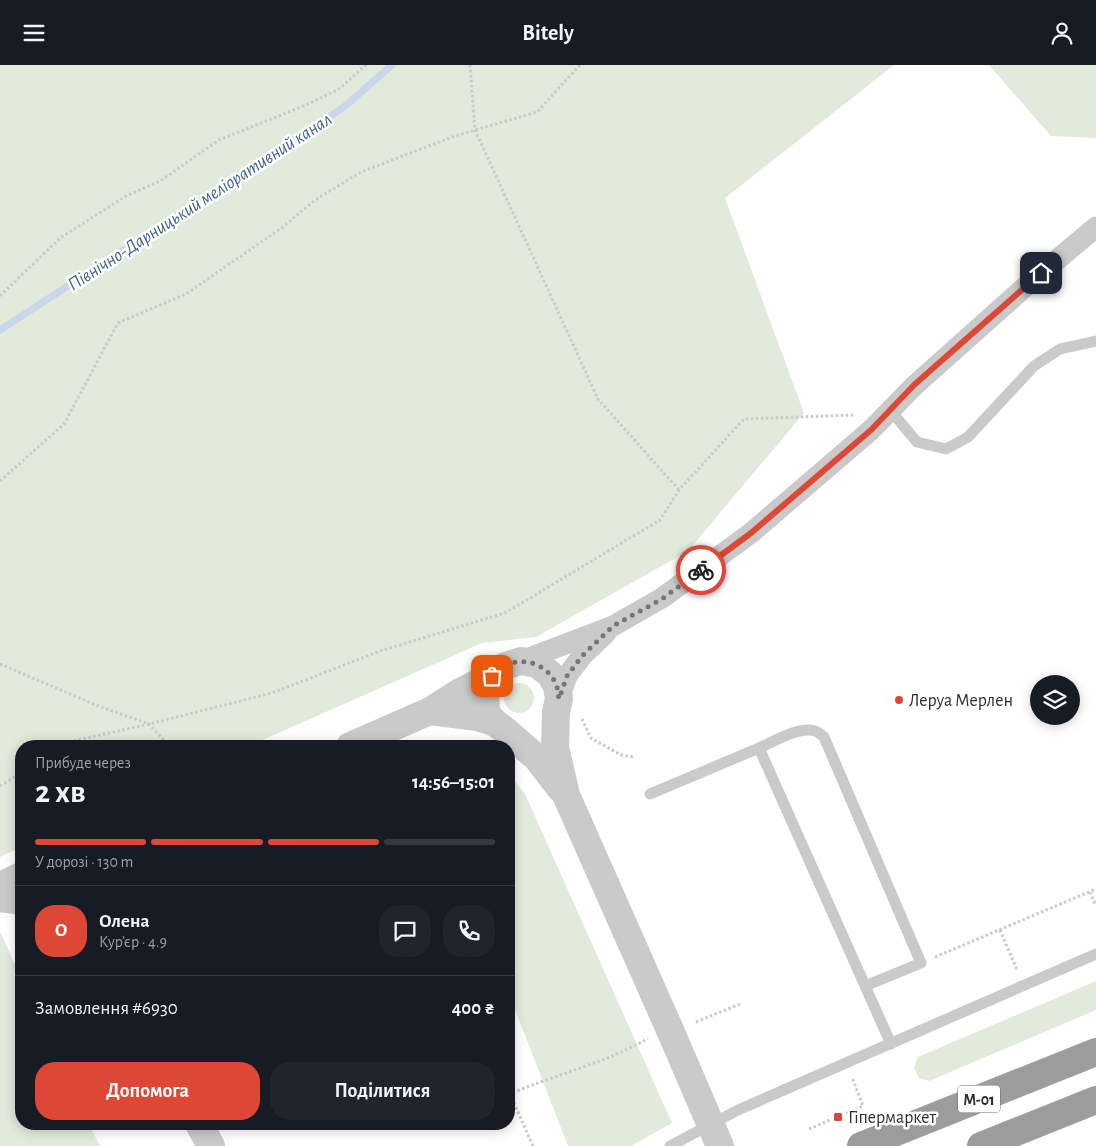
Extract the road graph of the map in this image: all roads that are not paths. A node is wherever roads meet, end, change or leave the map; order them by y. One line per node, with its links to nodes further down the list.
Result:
1 (1096, 227): 3 (street)
2 (1096, 341): 3 (lane)
3 (890, 410): 4 (street)
4 (613, 626): 5 (street); 7 (street)
5 (521, 661): 6 (street); 7 (street)
6 (492, 676): 8 (street); 9 (street)
7 (564, 707): 9 (street); 13 (street)
8 (430, 711): 9 (street); 10 (street)
9 (500, 727): 13 (street)
10 (364, 740)
11 (758, 748): 12 (lane); 19 (lane); 19 (lane)
12 (650, 794)
13 (566, 795): 26 (street, bridge)
14 (15, 879): 15 (street)
15 (0, 886)
16 (0, 898): 17 (street)
17 (15, 900)
18 (1096, 954): 20 (lane)
19 (865, 986): 20 (lane)
20 (891, 1044): 25 (lane)
21 (1096, 1052): 27 (highway, М-01)
22 (1096, 1100): 28 (highway, М-01)
23 (203, 1130): 24 (street)
24 (211, 1146)
25 (670, 1146)
26 (720, 1146)
27 (861, 1146)
28 (981, 1146)

